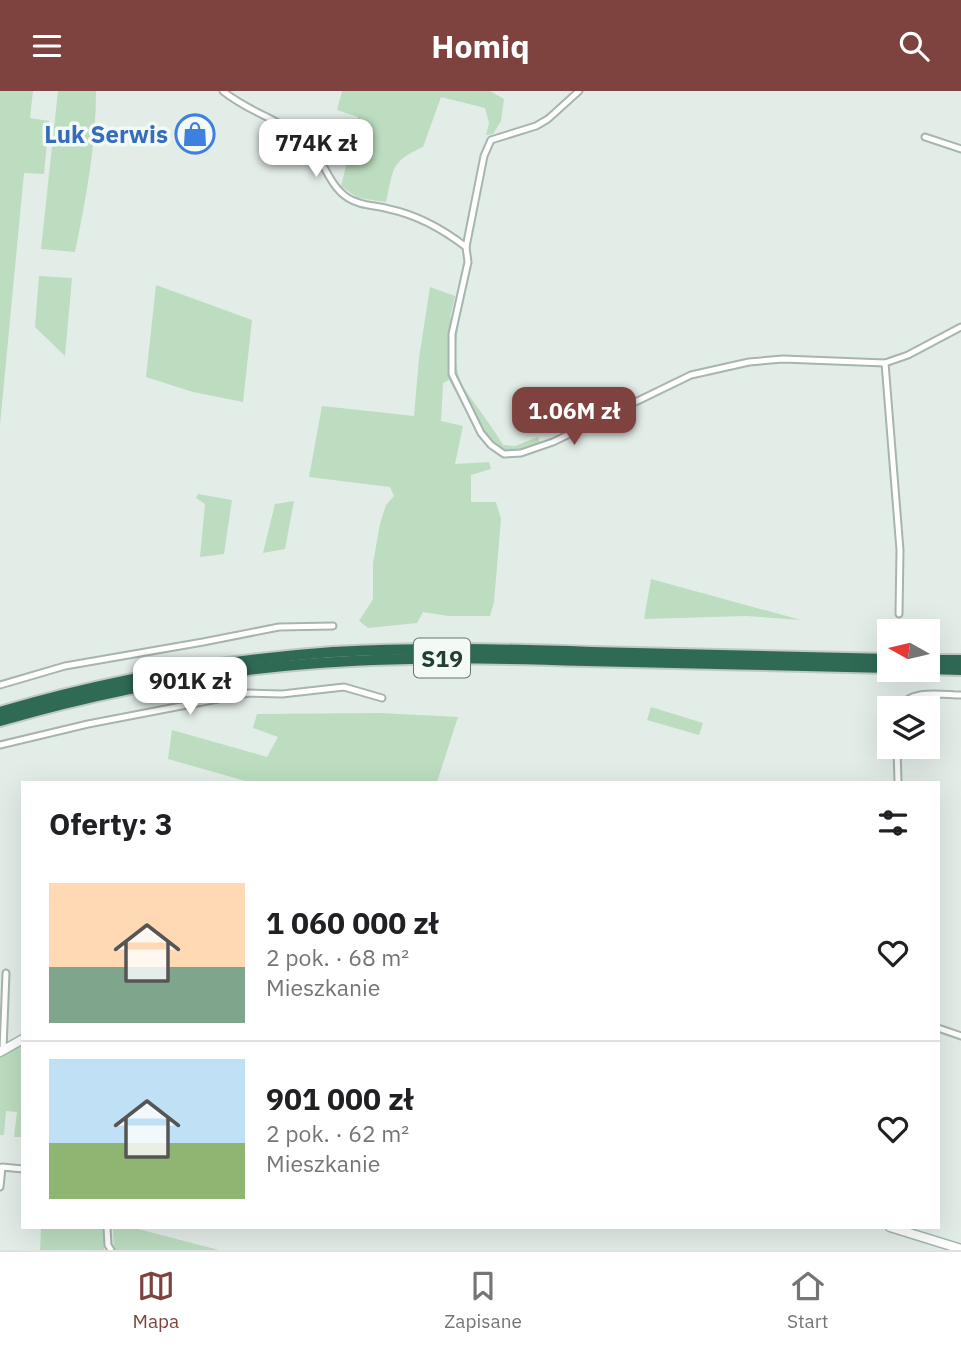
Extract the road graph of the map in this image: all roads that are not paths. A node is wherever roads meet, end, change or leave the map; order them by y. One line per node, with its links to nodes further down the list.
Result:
1 (223, 91): 5 (street)
2 (579, 91): 5 (street)
3 (925, 137): 4 (street)
4 (961, 149)
5 (466, 247): 7 (street)
6 (961, 327): 7 (street)
7 (885, 363): 8 (street)
8 (898, 614)
9 (333, 626): 16 (street)
10 (877, 659): 20 (highway, S19)
11 (940, 660): 12 (highway)
12 (961, 660)
13 (877, 668): 21 (highway, S19)
14 (940, 669): 15 (highway)
15 (961, 670)
16 (0, 685)
17 (961, 695): 18 (street)
18 (916, 696)
19 (382, 698): 22 (street)
20 (0, 712)
21 (0, 721)
22 (0, 745)
23 (897, 759): 24 (street)
24 (898, 781)
25 (6, 973): 29 (street)
26 (940, 1029): 27 (street)
27 (961, 1036)
28 (21, 1040): 29 (street)
29 (1, 1051)
30 (21, 1168): 31 (street)
31 (0, 1187)
32 (107, 1229): 35 (street)
33 (896, 1229): 34 (street)
34 (961, 1249)
35 (111, 1250)

